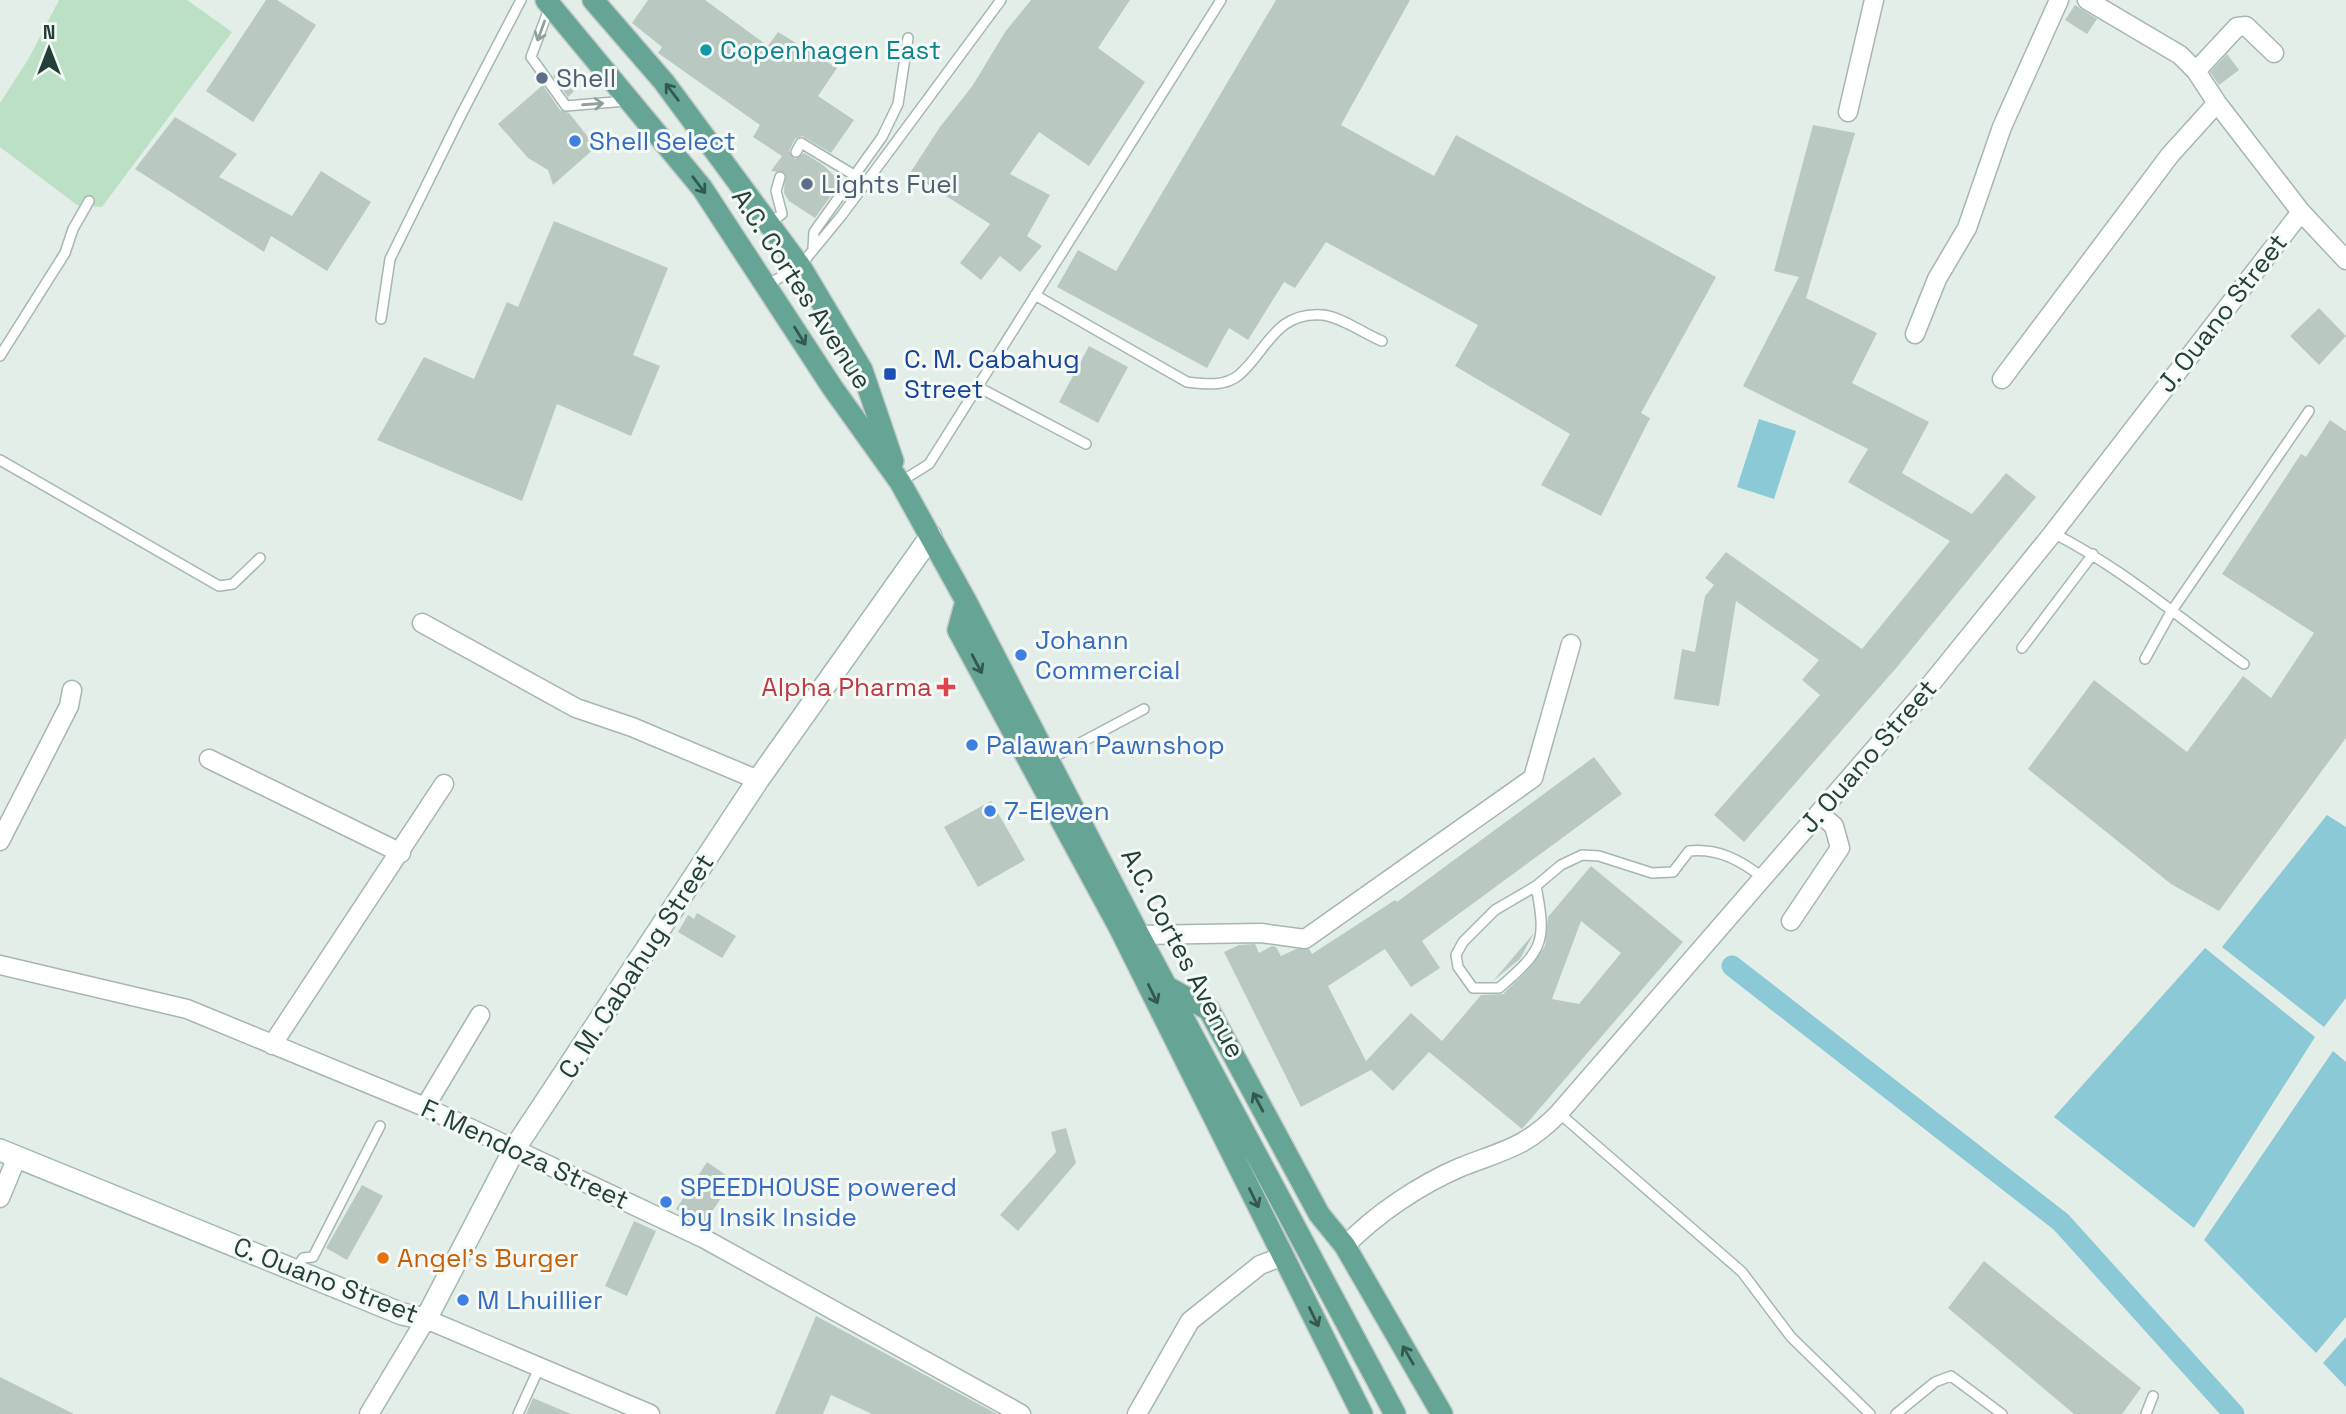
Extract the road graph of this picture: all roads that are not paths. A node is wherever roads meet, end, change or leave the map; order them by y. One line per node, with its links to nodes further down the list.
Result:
1 (521, 0): 25 (lane)
2 (593, 0): 20 (main road, A.C. Cortes Avenue, one-way to 2)
3 (1001, 0): 21 (lane)
4 (1221, 0): 24 (lane)
5 (1874, 0): 14 (street)
6 (2059, 0): 26 (street)
7 (2087, 0): 11 (street)
8 (548, 2): 12 (main road, A.C. Cortes Avenue); 12 (lane, one-way to 12)
9 (908, 38): 16 (lane)
10 (2274, 53): 11 (street)
11 (2196, 71): 13 (street)
12 (631, 101): 23 (main road, A.C. Cortes Avenue, one-way to 23)
13 (2217, 103): 19 (street); 29 (street)
14 (1848, 112)
15 (796, 152): 16 (lane)
16 (854, 175): 21 (lane)
17 (780, 177): 20 (lane)
18 (89, 201): 28 (lane)
19 (2301, 212): 22 (street); 35 (street, J. Ouano Street)
20 (769, 224): 21 (main road, A.C. Cortes Avenue)
21 (806, 257): 23 (lane); 34 (main road, A.C. Cortes Avenue)
22 (2346, 260)
23 (767, 285): 34 (main road, A.C. Cortes Avenue, one-way to 34)
24 (1035, 295): 27 (lane); 30 (lane)
25 (381, 319)
26 (1916, 334)
27 (1382, 341)
28 (0, 356)
29 (2002, 379)
30 (978, 387): 32 (lane); 34 (lane)
31 (2309, 411): 40 (lane)
32 (1086, 444)
33 (0, 460): 38 (lane)
34 (900, 482): 36 (main road, A.C. Cortes Avenue)
35 (2053, 533): 37 (lane); 52 (street, J. Ouano Street)
36 (931, 536): 39 (main road, A.C. Cortes Avenue); 50 (street, C. M. Cabahug Street)
37 (2093, 554): 40 (lane); 43 (lane)
38 (260, 558)
39 (966, 601): 49 (main road, A.C. Cortes Avenue); 70 (main road, one-way to 70)
40 (2171, 612): 44 (lane); 45 (lane)
41 (422, 623): 50 (street)
42 (1571, 645): 58 (street)
43 (2021, 648)
44 (2145, 659)
45 (2244, 664)
46 (72, 690): 53 (street)
47 (1144, 709): 49 (lane)
48 (209, 759): 54 (street)
49 (1048, 760): 58 (main road, A.C. Cortes Avenue)
50 (758, 780): 66 (street, C. M. Cabahug Street)
51 (444, 784): 54 (street)
52 (1819, 814): 55 (street, J. Ouano Street); 57 (street)
53 (0, 841)
54 (401, 853): 62 (street)
55 (1762, 877): 56 (lane); 64 (street, J. Ouano Street)
56 (1536, 886): 56 (lane)
57 (1791, 921)
58 (1139, 935): 60 (main road, A.C. Cortes Avenue)
59 (0, 965): 62 (street, F. Mendoza Street)
60 (1169, 988): 69 (main road, one-way to 60); 82 (main road, A.C. Cortes Avenue)
61 (480, 1014): 63 (street)
62 (272, 1045): 63 (street, F. Mendoza Street)
63 (425, 1107): 66 (street, F. Mendoza Street)
64 (1559, 1113): 69 (street, J. Ouano Street); 84 (lane)
65 (380, 1126): 71 (lane)
66 (515, 1148): 72 (street, C. M. Cabahug Street); 79 (street, F. Mendoza Street)
67 (8, 1153): 68 (street); 71 (street, C. Ouano Street)
68 (0, 1198)
69 (1345, 1246): 83 (main road, one-way to 69)
70 (1284, 1256): 80 (street); 81 (main road, one-way to 81)
71 (307, 1268): 72 (street, C. Ouano Street)
72 (426, 1319): 73 (street, C. Ouano Street); 76 (street, C. M. Cabahug Street)
73 (539, 1368): 75 (street, C. Ouano Street); 77 (lane)
74 (2153, 1396): 87 (lane)
75 (614, 1407): 78 (street, C. Ouano Street)
76 (369, 1414)
77 (518, 1414)
78 (650, 1414)
79 (1021, 1414)
80 (1137, 1414)
81 (1362, 1414)
82 (1395, 1414)
83 (1442, 1414)
84 (1870, 1414)
85 (1896, 1414): 86 (lane)
86 (2002, 1414)
87 (2146, 1414)

